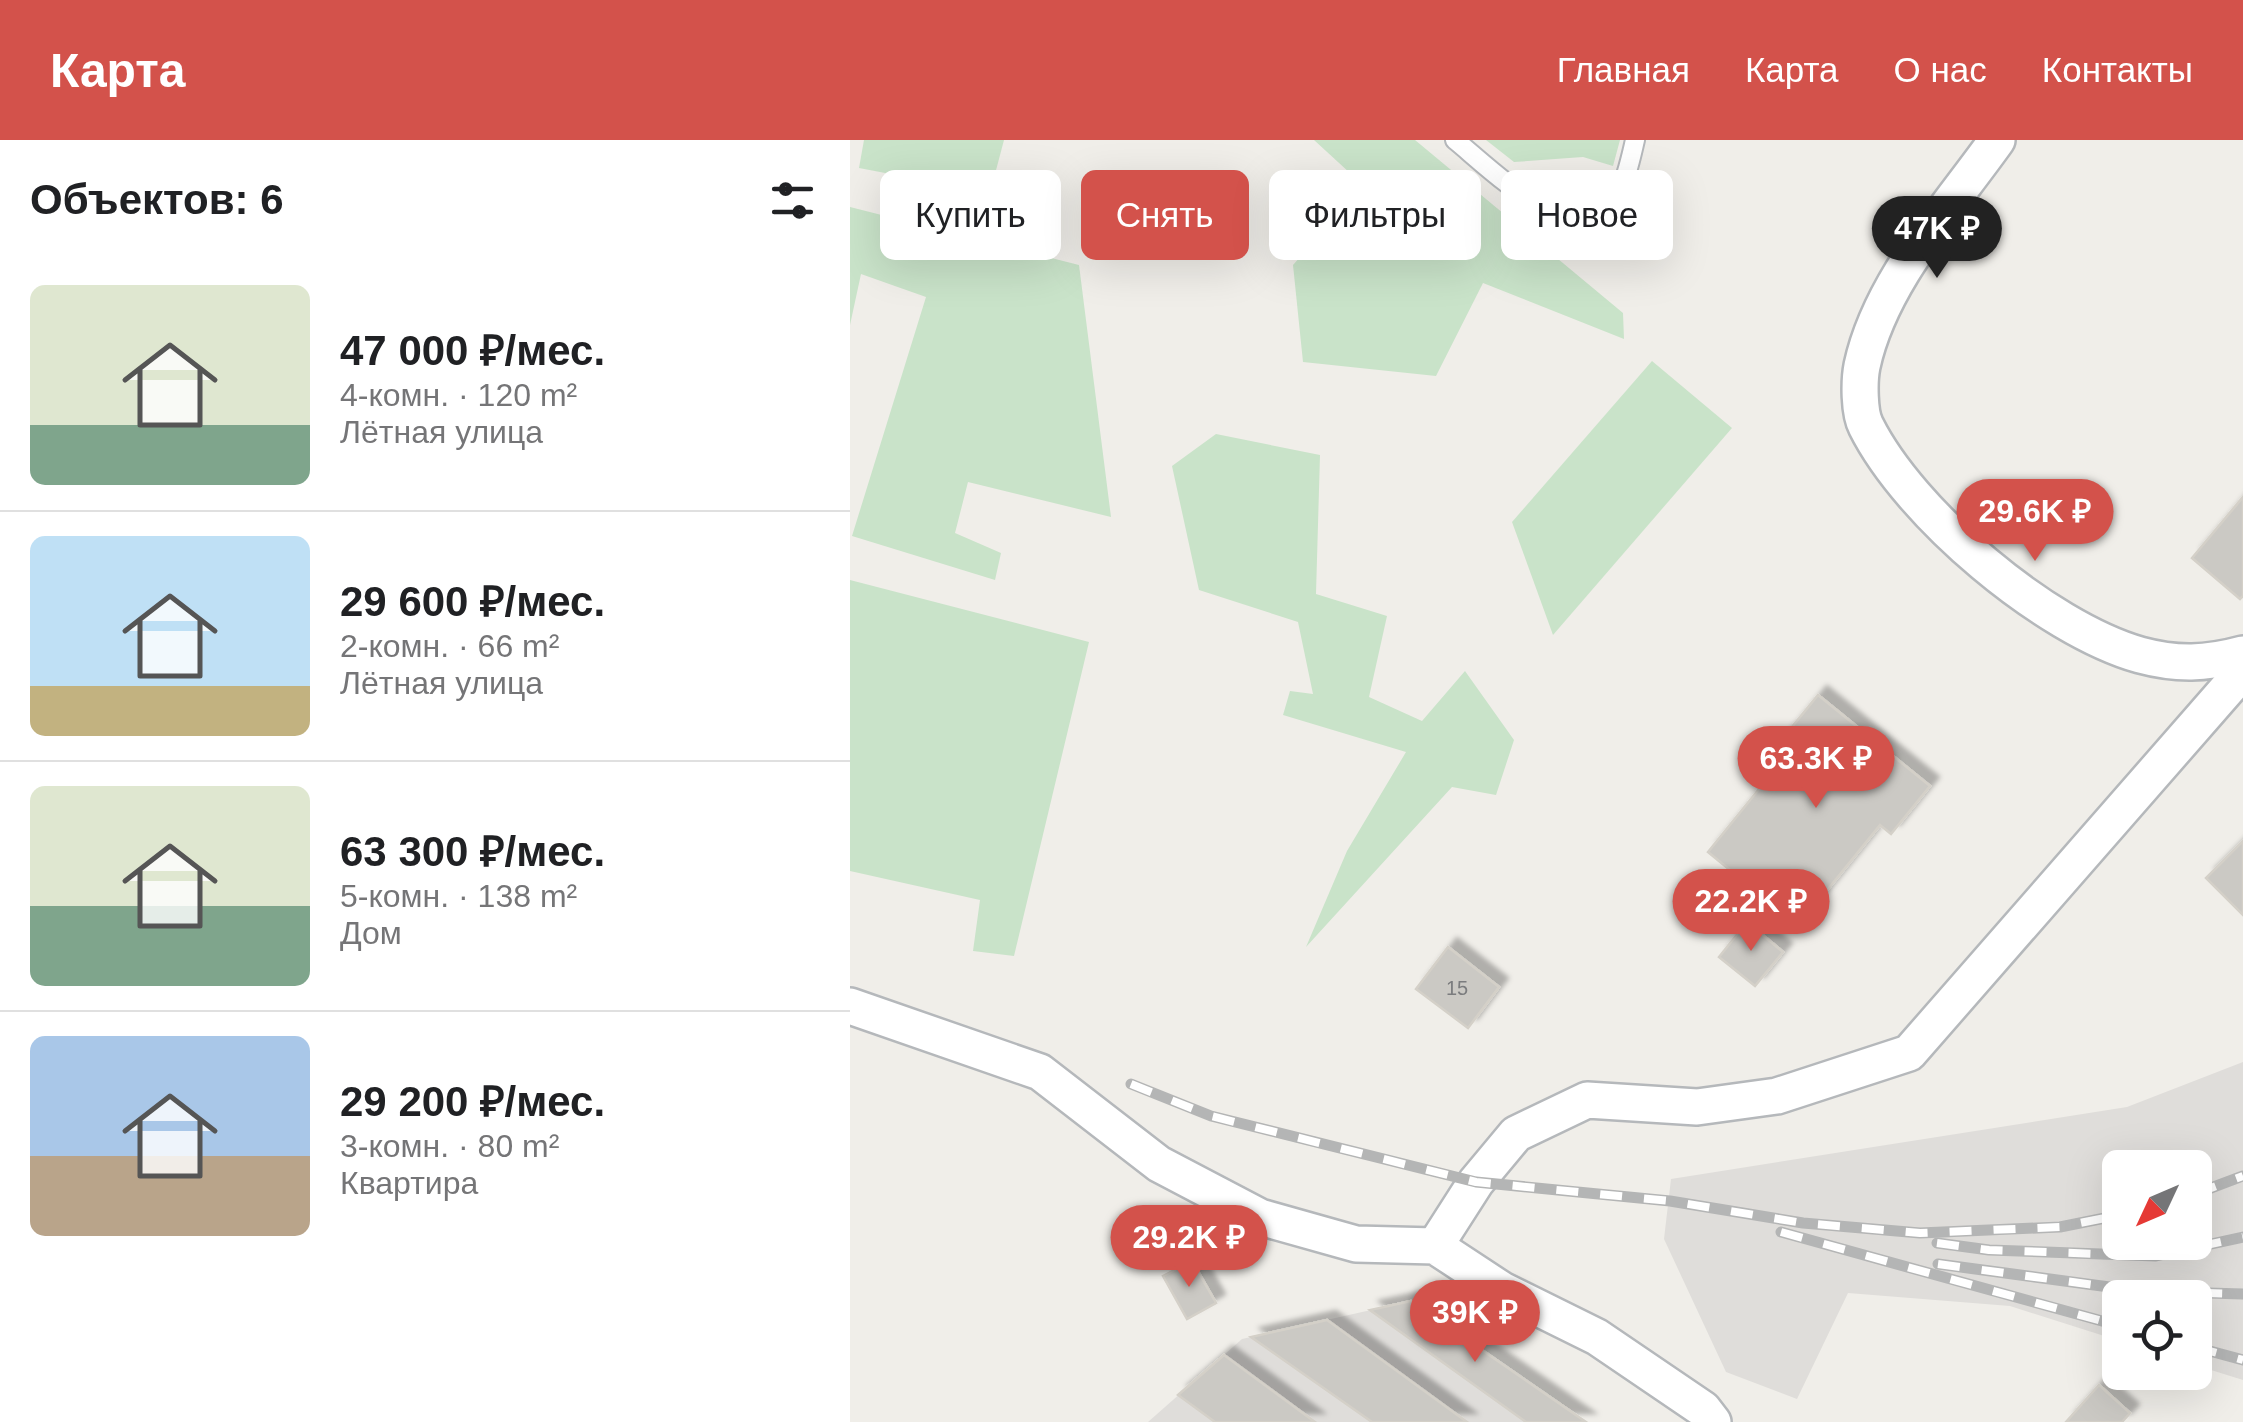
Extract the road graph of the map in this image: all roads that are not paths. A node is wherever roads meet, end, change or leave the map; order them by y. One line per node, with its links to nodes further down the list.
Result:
1 (1455, 140): 2 (lane)
2 (1635, 140)
3 (1996, 140): 4 (street)
4 (2243, 654)
5 (2243, 671): 7 (street)
6 (850, 1006): 7 (street)
7 (1435, 1246): 8 (street)
8 (1713, 1422)

